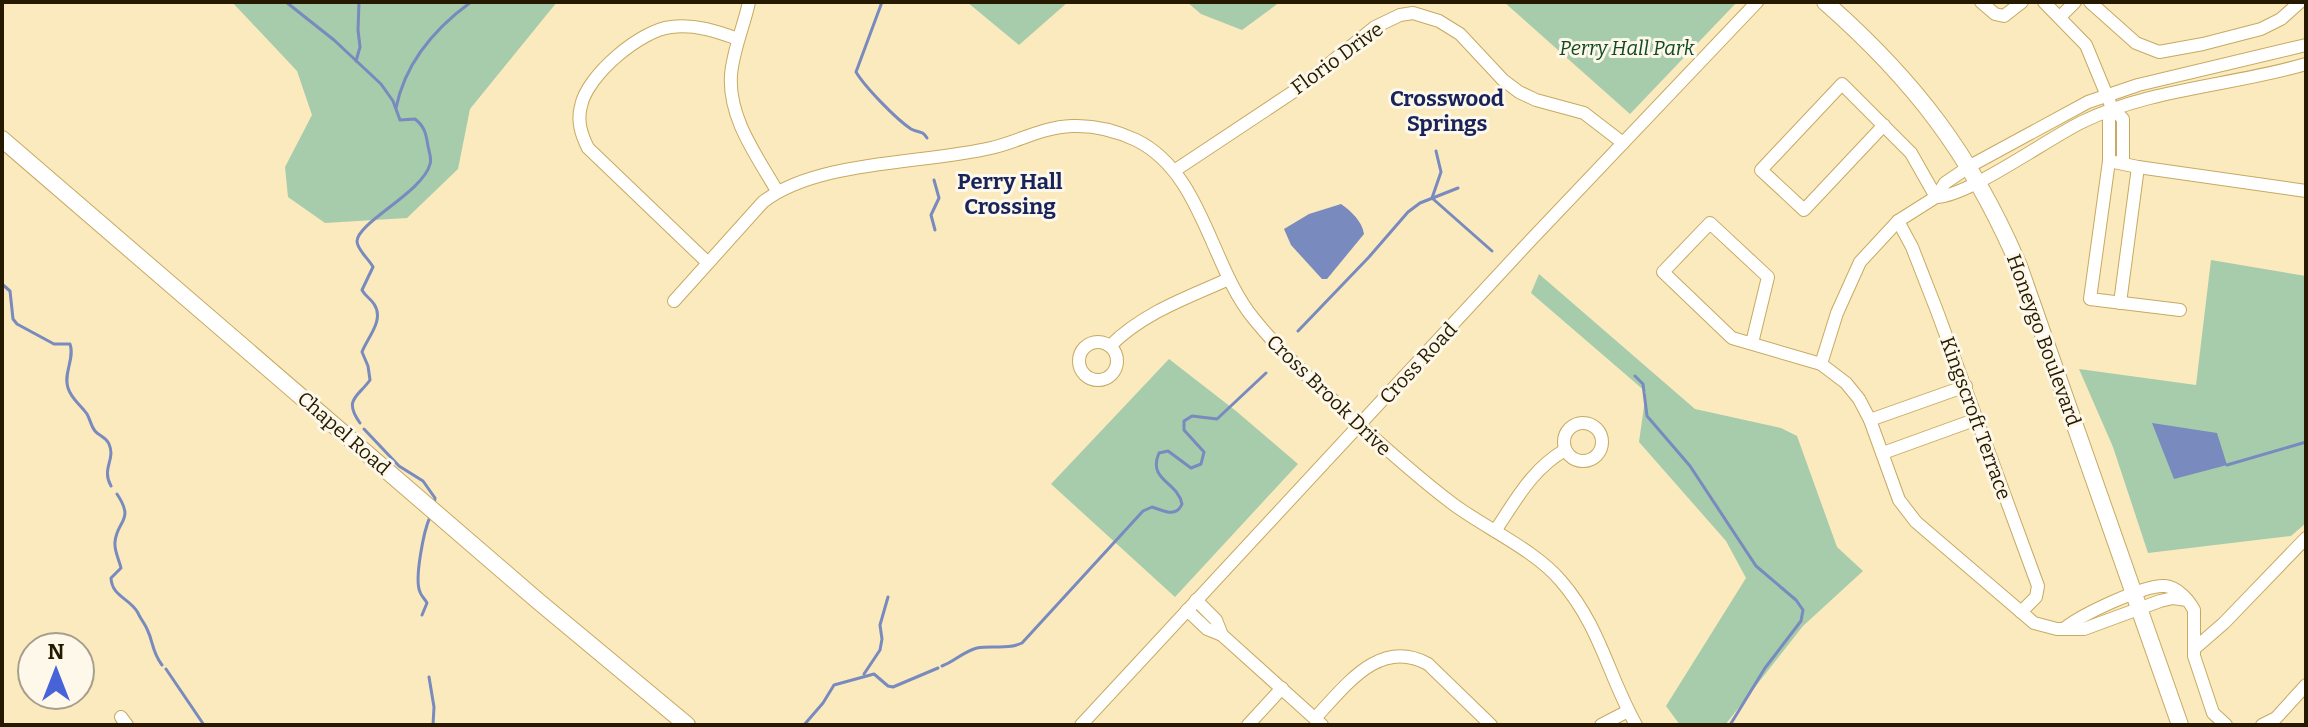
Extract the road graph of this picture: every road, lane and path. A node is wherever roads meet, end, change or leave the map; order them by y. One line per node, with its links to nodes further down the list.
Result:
1 (749, 2): 11 (street)
2 (1757, 2): 17 (street, Cross Road)
3 (1825, 2): 19 (street, Honeygo Boulevard)
4 (1981, 2): 5 (street)
5 (2022, 2)
6 (2044, 2): 10 (street)
7 (2075, 2): 10 (street)
8 (2090, 2): 9 (street)
9 (2300, 2)
10 (2060, 17): 14 (street)
11 (738, 39): 23 (street); 27 (street)
12 (2306, 45): 14 (street)
13 (2306, 64): 14 (street)
14 (2110, 101): 18 (street); 19 (street); 22 (street)
15 (1884, 125): 15 (street); 25 (street)
16 (2, 139): 53 (street, Chapel Road)
17 (1623, 143): 21 (street, Florio Drive); 38 (street, Cross Road)
18 (2116, 162): 20 (street); 30 (street)
19 (1970, 166): 22 (street, Honeygo Boulevard); 25 (street)
20 (2138, 167): 24 (street); 30 (street)
21 (1174, 171): 23 (street, Cross Brook Drive); 28 (street, Cross Brook Drive)
22 (1979, 181): 25 (street); 44 (street, Honeygo Boulevard)
23 (777, 191): 27 (street, Cross Brook Drive)
24 (2306, 191)
25 (1936, 197): 26 (street)
26 (1898, 221): 34 (street); 35 (street, Kingscroft Terrace)
27 (707, 262): 29 (street, Cross Brook Drive)
28 (1229, 279): 33 (street); 38 (street, Cross Brook Drive)
29 (674, 301)
30 (2120, 303): 31 (street)
31 (2180, 310)
32 (1752, 343): 32 (street); 34 (street)
33 (1110, 346)
34 (1821, 364): 37 (street)
35 (1966, 386): 36 (street, Kingscroft Terrace); 37 (street)
36 (1977, 419): 40 (street); 46 (street, Kingscroft Terrace)
37 (1870, 420): 40 (street)
38 (1360, 425): 41 (street, Cross Brook Drive); 43 (street, Cross Road)
39 (1565, 450): 41 (street)
40 (1883, 453): 46 (street)
41 (1495, 531): 51 (street, Cross Brook Drive)
42 (2306, 538): 48 (street)
43 (1196, 600): 45 (street, Cross Road); 47 (street)
44 (2137, 602): 46 (street); 48 (street); 59 (street, Honeygo Boulevard)
45 (1187, 610): 47 (street); 54 (street, Cross Road)
46 (2021, 612)
47 (1222, 635): 50 (street)
48 (2194, 649): 60 (street)
49 (2306, 685): 61 (street)
50 (1282, 688): 52 (street); 55 (street)
51 (1628, 711): 57 (street); 58 (street, Cross Brook Drive)
52 (1318, 722): 56 (street)
53 (687, 725)
54 (1081, 725)
55 (1248, 725)
56 (1491, 725)
57 (1601, 725)
58 (1636, 725)
59 (2180, 725)
60 (2226, 725)
61 (2262, 725)

